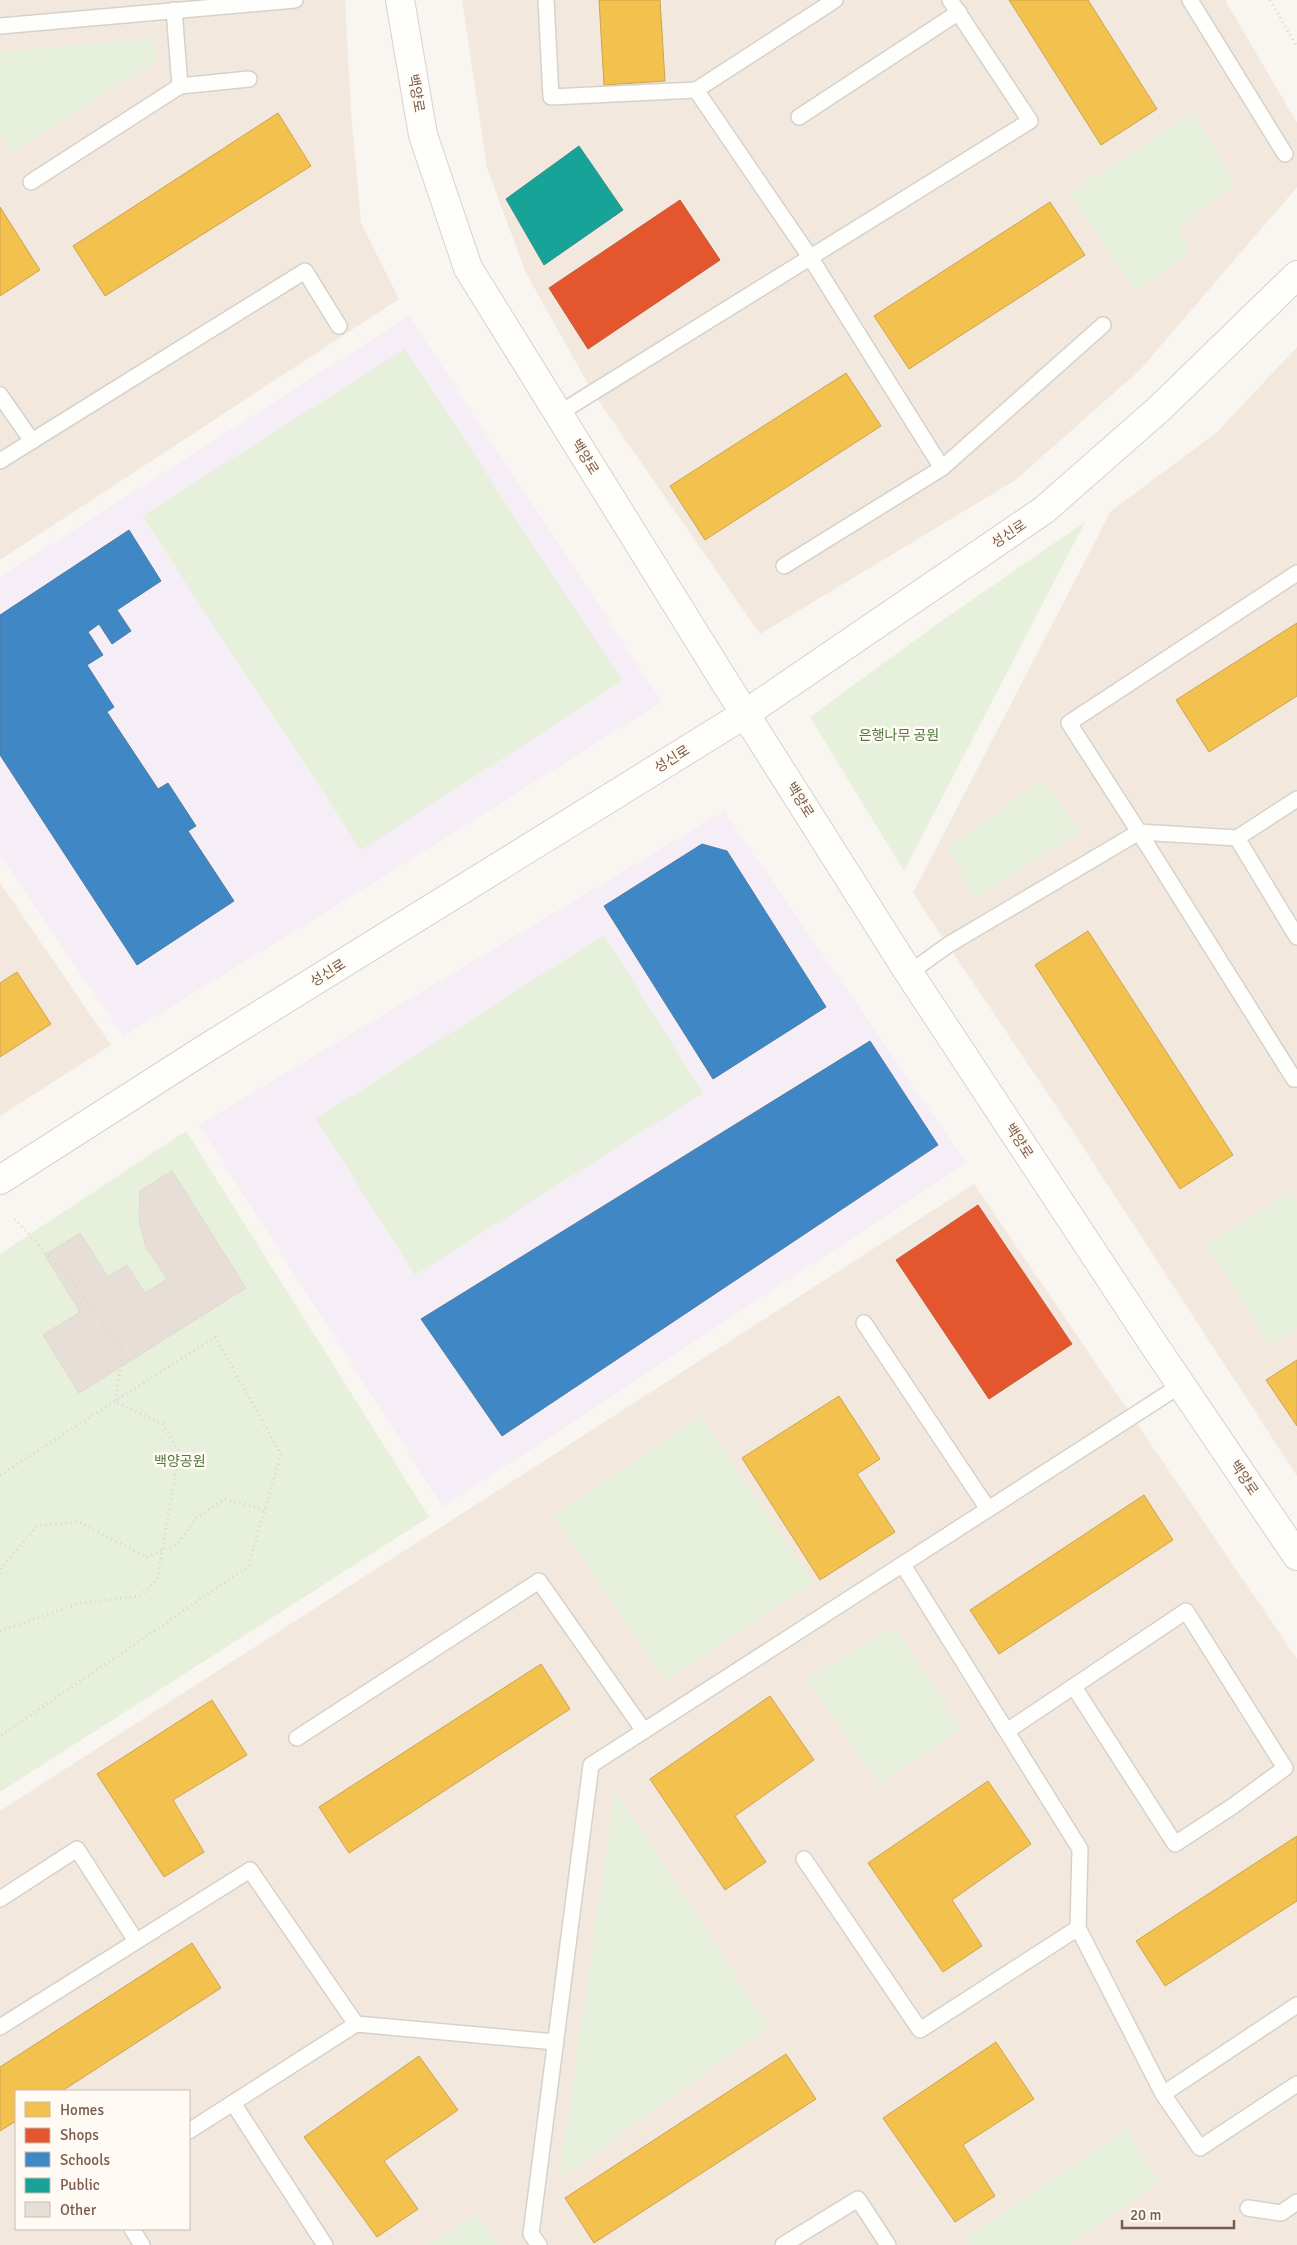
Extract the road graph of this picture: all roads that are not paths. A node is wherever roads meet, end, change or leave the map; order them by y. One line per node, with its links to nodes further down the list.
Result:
1 (295, 0): 7 (lane)
2 (400, 0): 20 (street, 백양로)
3 (546, 0): 11 (lane)
4 (835, 0): 11 (lane)
5 (1190, 0): 13 (lane)
6 (954, 6): 12 (lane); 15 (lane)
7 (174, 10): 8 (lane); 10 (lane)
8 (0, 26)
9 (249, 79): 10 (lane)
10 (180, 86): 14 (lane)
11 (696, 90): 15 (lane)
12 (800, 117)
13 (1285, 154)
14 (31, 182)
15 (810, 257): 20 (lane); 23 (lane)
16 (1297, 275): 26 (street, 성신로)
17 (1103, 324): 23 (lane)
18 (339, 326): 21 (lane)
19 (0, 395): 21 (lane)
20 (558, 414): 26 (street, 백양로)
21 (32, 441): 22 (lane)
22 (0, 461)
23 (942, 468): 24 (lane)
24 (784, 566)
25 (1297, 574): 28 (lane)
26 (745, 714): 31 (street, 백양로); 33 (street, 성신로)
27 (1297, 799): 29 (lane)
28 (1139, 832): 29 (lane); 31 (lane); 32 (lane)
29 (1237, 838): 30 (lane)
30 (1297, 937)
31 (909, 973): 35 (street, 백양로)
32 (1297, 1079)
33 (0, 1180)
34 (864, 1323): 36 (lane)
35 (1181, 1385): 36 (lane); 37 (street, 백양로)
36 (988, 1509): 38 (lane)
37 (1297, 1556)
38 (903, 1565): 40 (lane); 41 (lane)
39 (1074, 1687): 39 (lane); 41 (lane)
40 (644, 1731): 42 (lane); 50 (lane)
41 (1007, 1731): 45 (lane)
42 (297, 1738)
43 (804, 1859): 45 (lane)
44 (0, 1899): 46 (lane)
45 (1078, 1928): 52 (lane)
46 (136, 1941): 48 (lane); 49 (lane)
47 (1297, 2005): 52 (lane)
48 (356, 2024): 50 (lane); 53 (lane)
49 (0, 2027)
50 (556, 2042): 60 (lane)
51 (1297, 2084): 52 (lane)
52 (1163, 2094)
53 (233, 2103): 54 (lane); 59 (lane)
54 (190, 2130)
55 (1297, 2202): 56 (lane)
56 (1248, 2208)
57 (133, 2230): 58 (lane)
58 (142, 2245)
59 (325, 2245)
60 (539, 2245)
61 (783, 2245): 62 (lane)
62 (888, 2245)

